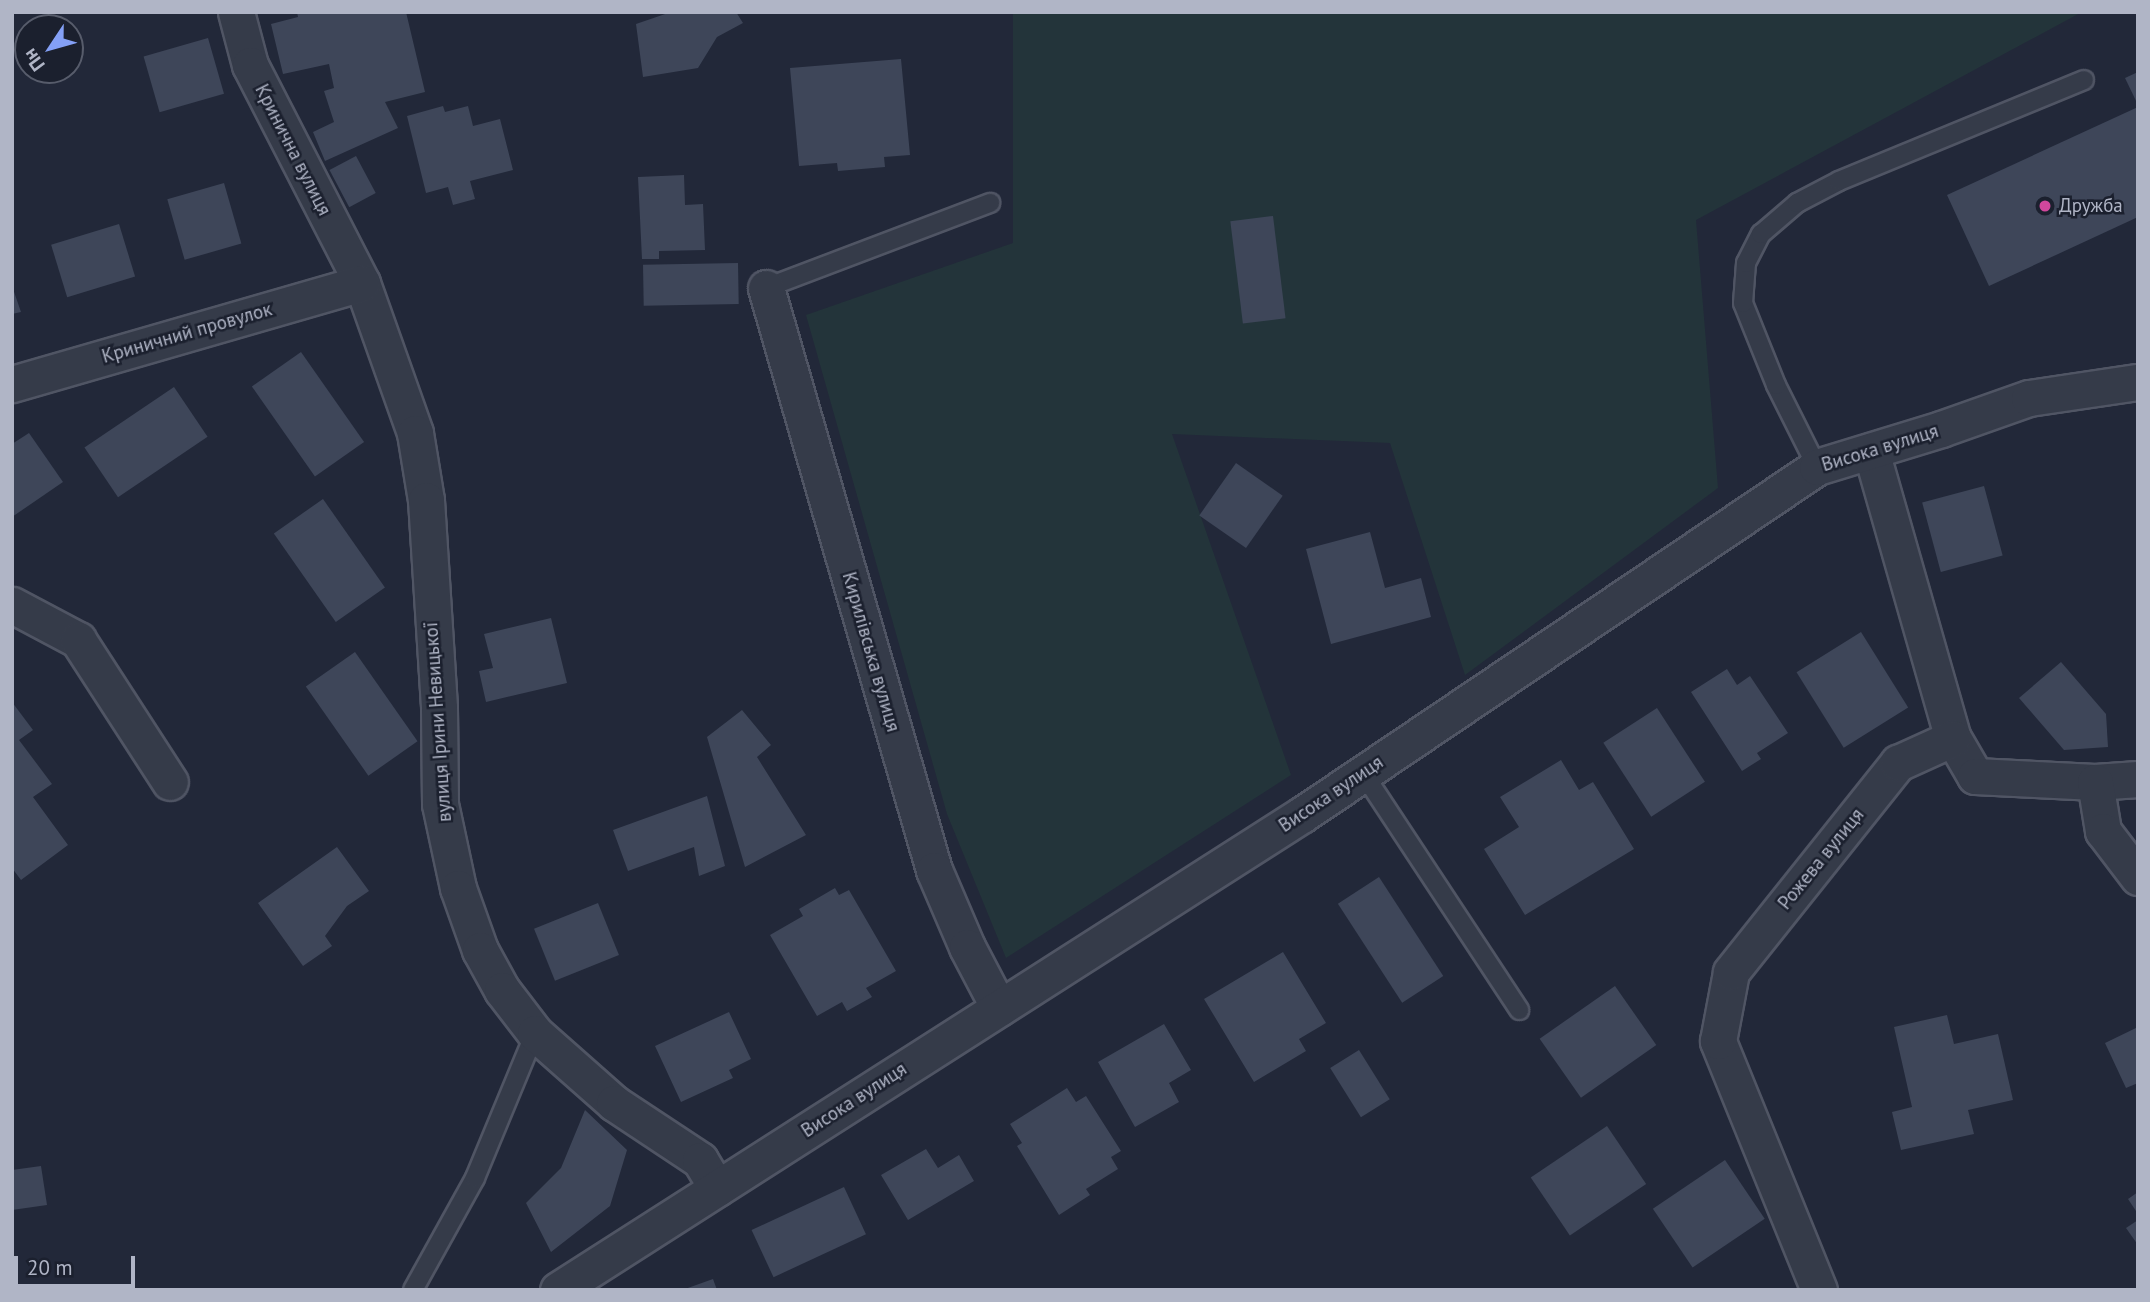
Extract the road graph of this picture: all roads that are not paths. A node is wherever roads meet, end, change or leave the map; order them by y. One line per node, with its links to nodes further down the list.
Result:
1 (236, 12): 4 (street, Кринична вулиця)
2 (2084, 80): 9 (lane)
3 (990, 203): 5 (lane)
4 (362, 283): 7 (street, Криничний провулок); 19 (street, вулиця Ірини Невицької)
5 (766, 288): 17 (street, Кирилівська вулиця)
6 (2138, 382): 8 (street, Висока вулиця)
7 (12, 384)
8 (1871, 451): 9 (street, Висока вулиця); 11 (street)
9 (1817, 467): 12 (street, Висока вулиця)
10 (12, 605): 14 (street)
11 (1953, 738): 15 (street); 23 (street, Рожева вулиця)
12 (1363, 773): 17 (street, Висока вулиця); 18 (lane)
13 (2138, 779): 15 (street)
14 (170, 782)
15 (2095, 782): 16 (street)
16 (2138, 877)
17 (999, 1007): 20 (street, Висока вулиця)
18 (1519, 1010)
19 (535, 1033): 20 (street, вулиця Ірини Невицької); 21 (lane)
20 (717, 1188): 22 (street, Висока вулиця)
21 (413, 1290)
22 (558, 1290)
23 (1819, 1290)

